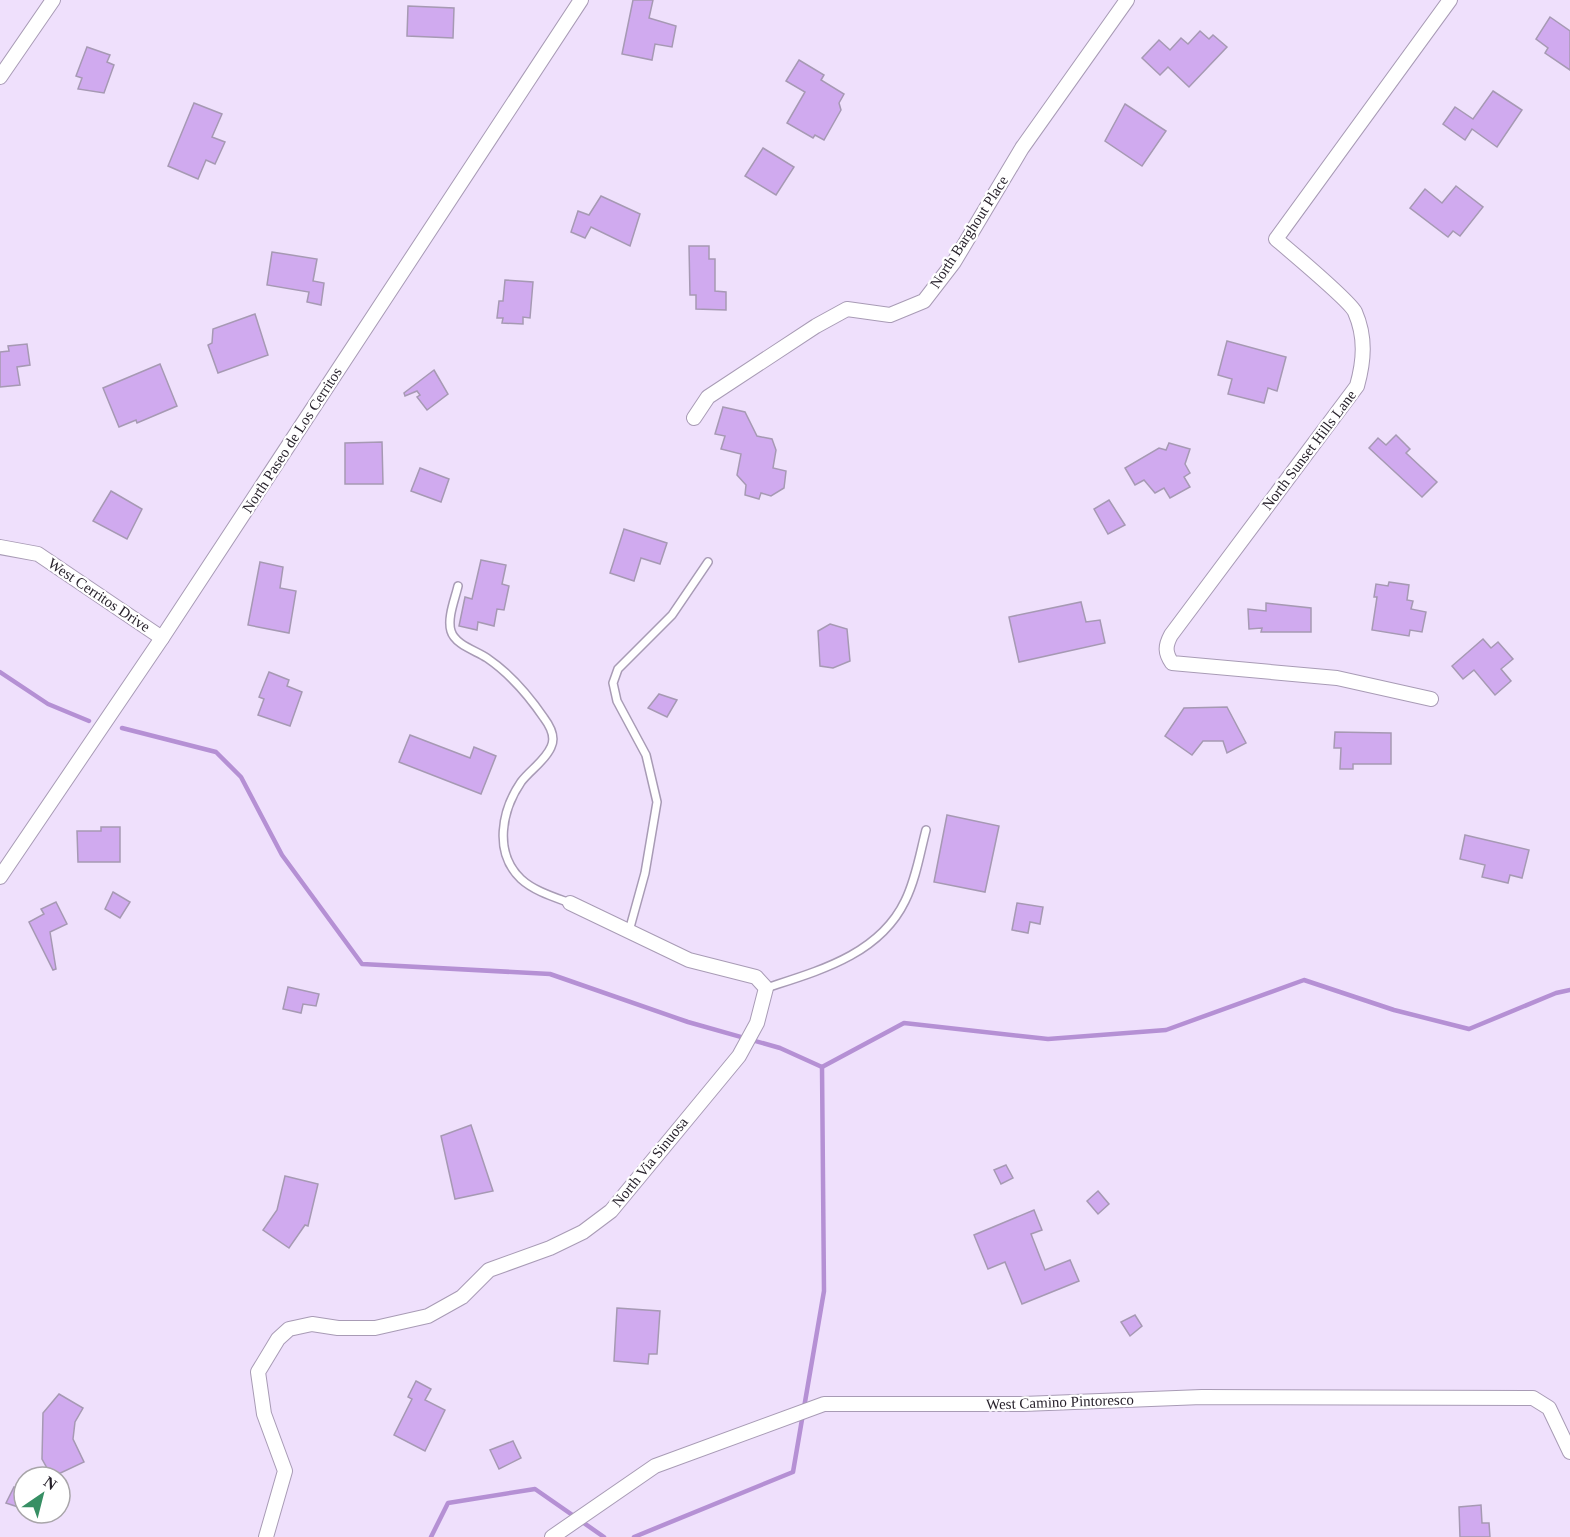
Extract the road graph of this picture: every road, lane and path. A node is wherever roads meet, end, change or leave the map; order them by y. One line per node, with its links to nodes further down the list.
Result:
1 (53, 0): 5 (street)
2 (580, 0): 10 (street, North Paseo de Los Cerritos)
3 (1126, 0): 6 (street, North Barghout Place)
4 (1450, 0): 11 (street, North Sunset Hills Lane)
5 (0, 77)
6 (694, 418)
7 (0, 547): 10 (street, West Cerritos Drive)
8 (708, 562): 15 (lane)
9 (458, 586): 14 (lane)
10 (162, 638): 13 (street, North Paseo de Los Cerritos)
11 (1431, 699)
12 (926, 830): 16 (lane)
13 (0, 877)
14 (570, 903): 15 (street)
15 (629, 931): 16 (street)
16 (766, 988): 18 (street, North Via Sinuosa)
17 (1570, 1452): 19 (street, West Camino Pintoresco)
18 (266, 1537)
19 (552, 1537)

